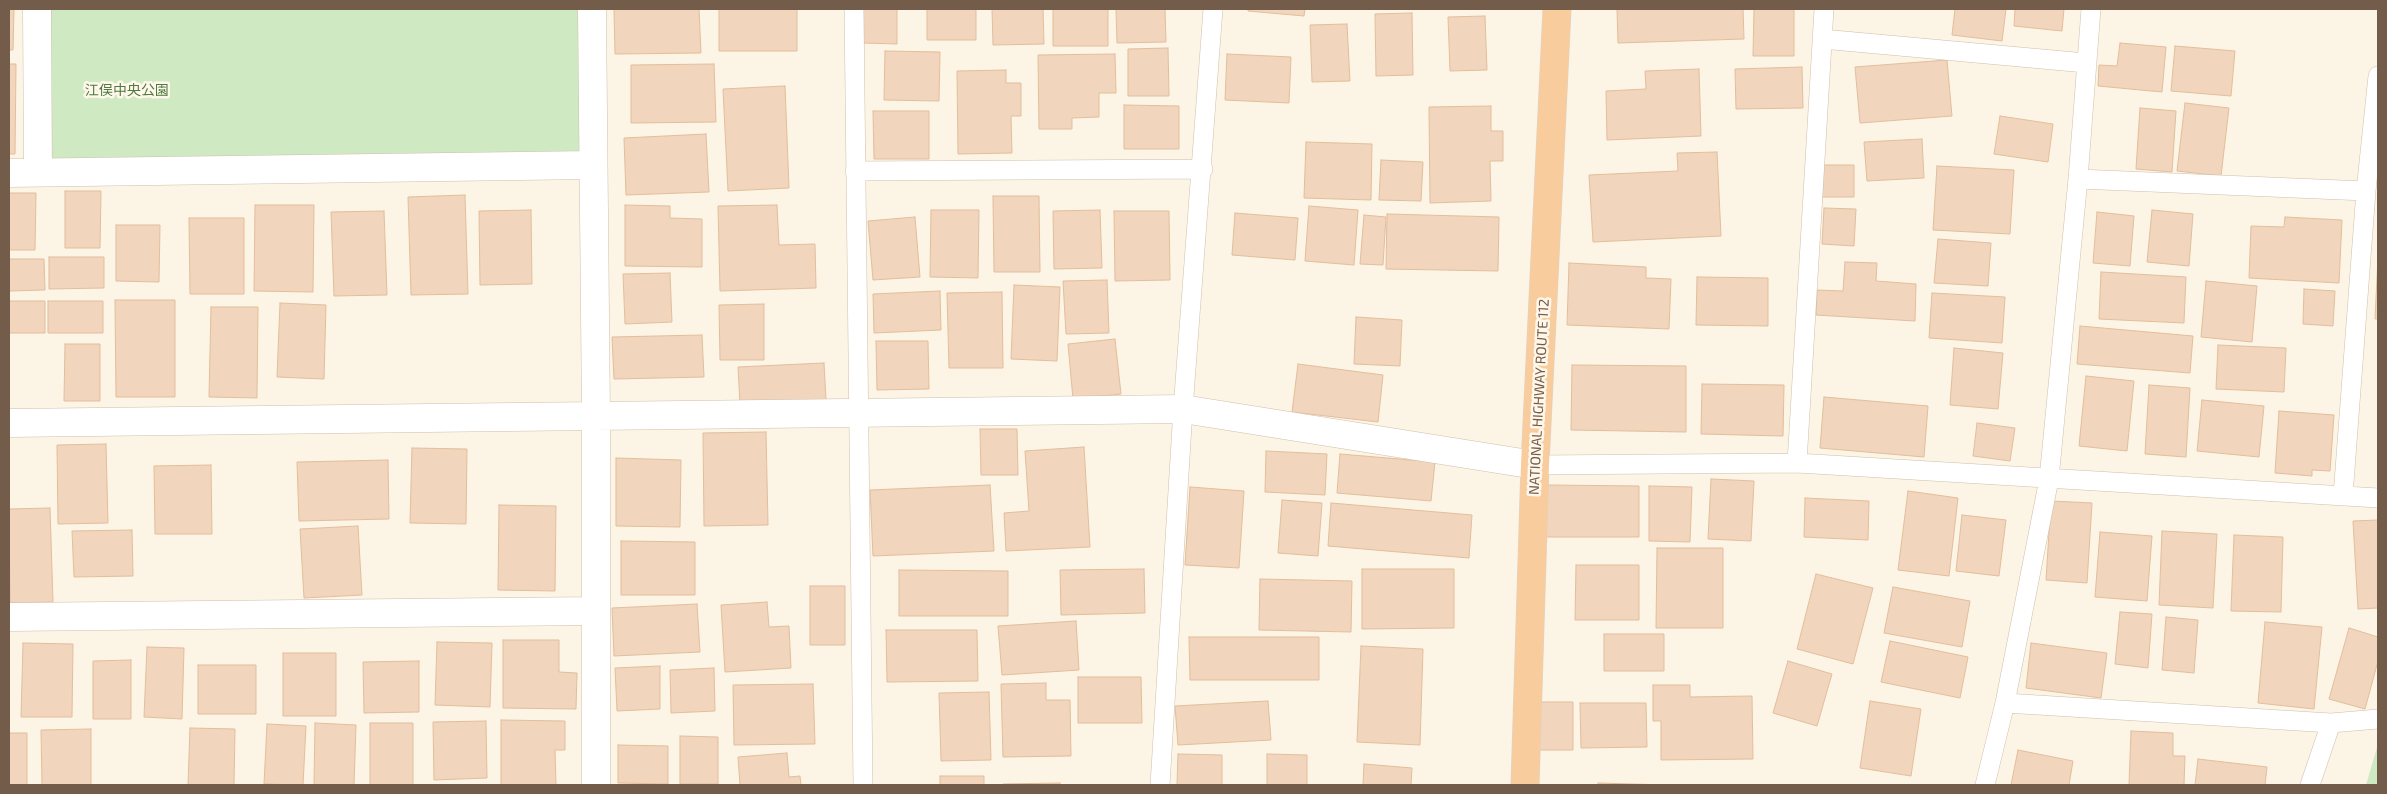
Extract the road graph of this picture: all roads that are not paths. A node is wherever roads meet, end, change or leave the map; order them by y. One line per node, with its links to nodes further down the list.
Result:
1 (37, 9): 15 (street)
2 (592, 9): 11 (street)
3 (854, 9): 13 (lane)
4 (1213, 9): 12 (lane)
5 (1557, 9): 23 (highway, NATIONAL HIGHWAY ROUTE 112)
6 (1824, 9): 8 (lane)
7 (2090, 9): 9 (lane)
8 (1822, 39): 9 (lane); 22 (lane)
9 (2086, 63): 16 (lane)
10 (2378, 76): 17 (lane)
11 (593, 165): 15 (street); 20 (street)
12 (1202, 169): 13 (lane); 18 (lane)
13 (855, 171): 19 (lane)
14 (9, 172): 15 (street)
15 (38, 172)
16 (2078, 179): 17 (lane); 24 (lane)
17 (2366, 191): 25 (lane)
18 (1183, 409): 19 (street); 23 (street); 34 (lane)
19 (860, 412): 20 (street); 33 (lane)
20 (596, 417): 21 (street); 27 (street)
21 (9, 423)
22 (1797, 463): 23 (lane); 24 (lane)
23 (1535, 465): 35 (highway, NATIONAL HIGHWAY ROUTE 112)
24 (2049, 479): 25 (lane); 29 (lane)
25 (2343, 496): 26 (lane)
26 (2378, 498)
27 (595, 611): 28 (street); 32 (street)
28 (9, 617)
29 (2005, 703): 31 (lane); 36 (lane)
30 (2378, 719): 31 (lane)
31 (2331, 723): 37 (lane)
32 (596, 785)
33 (863, 785)
34 (1160, 785)
35 (1525, 785)
36 (1985, 785)
37 (2310, 785)

